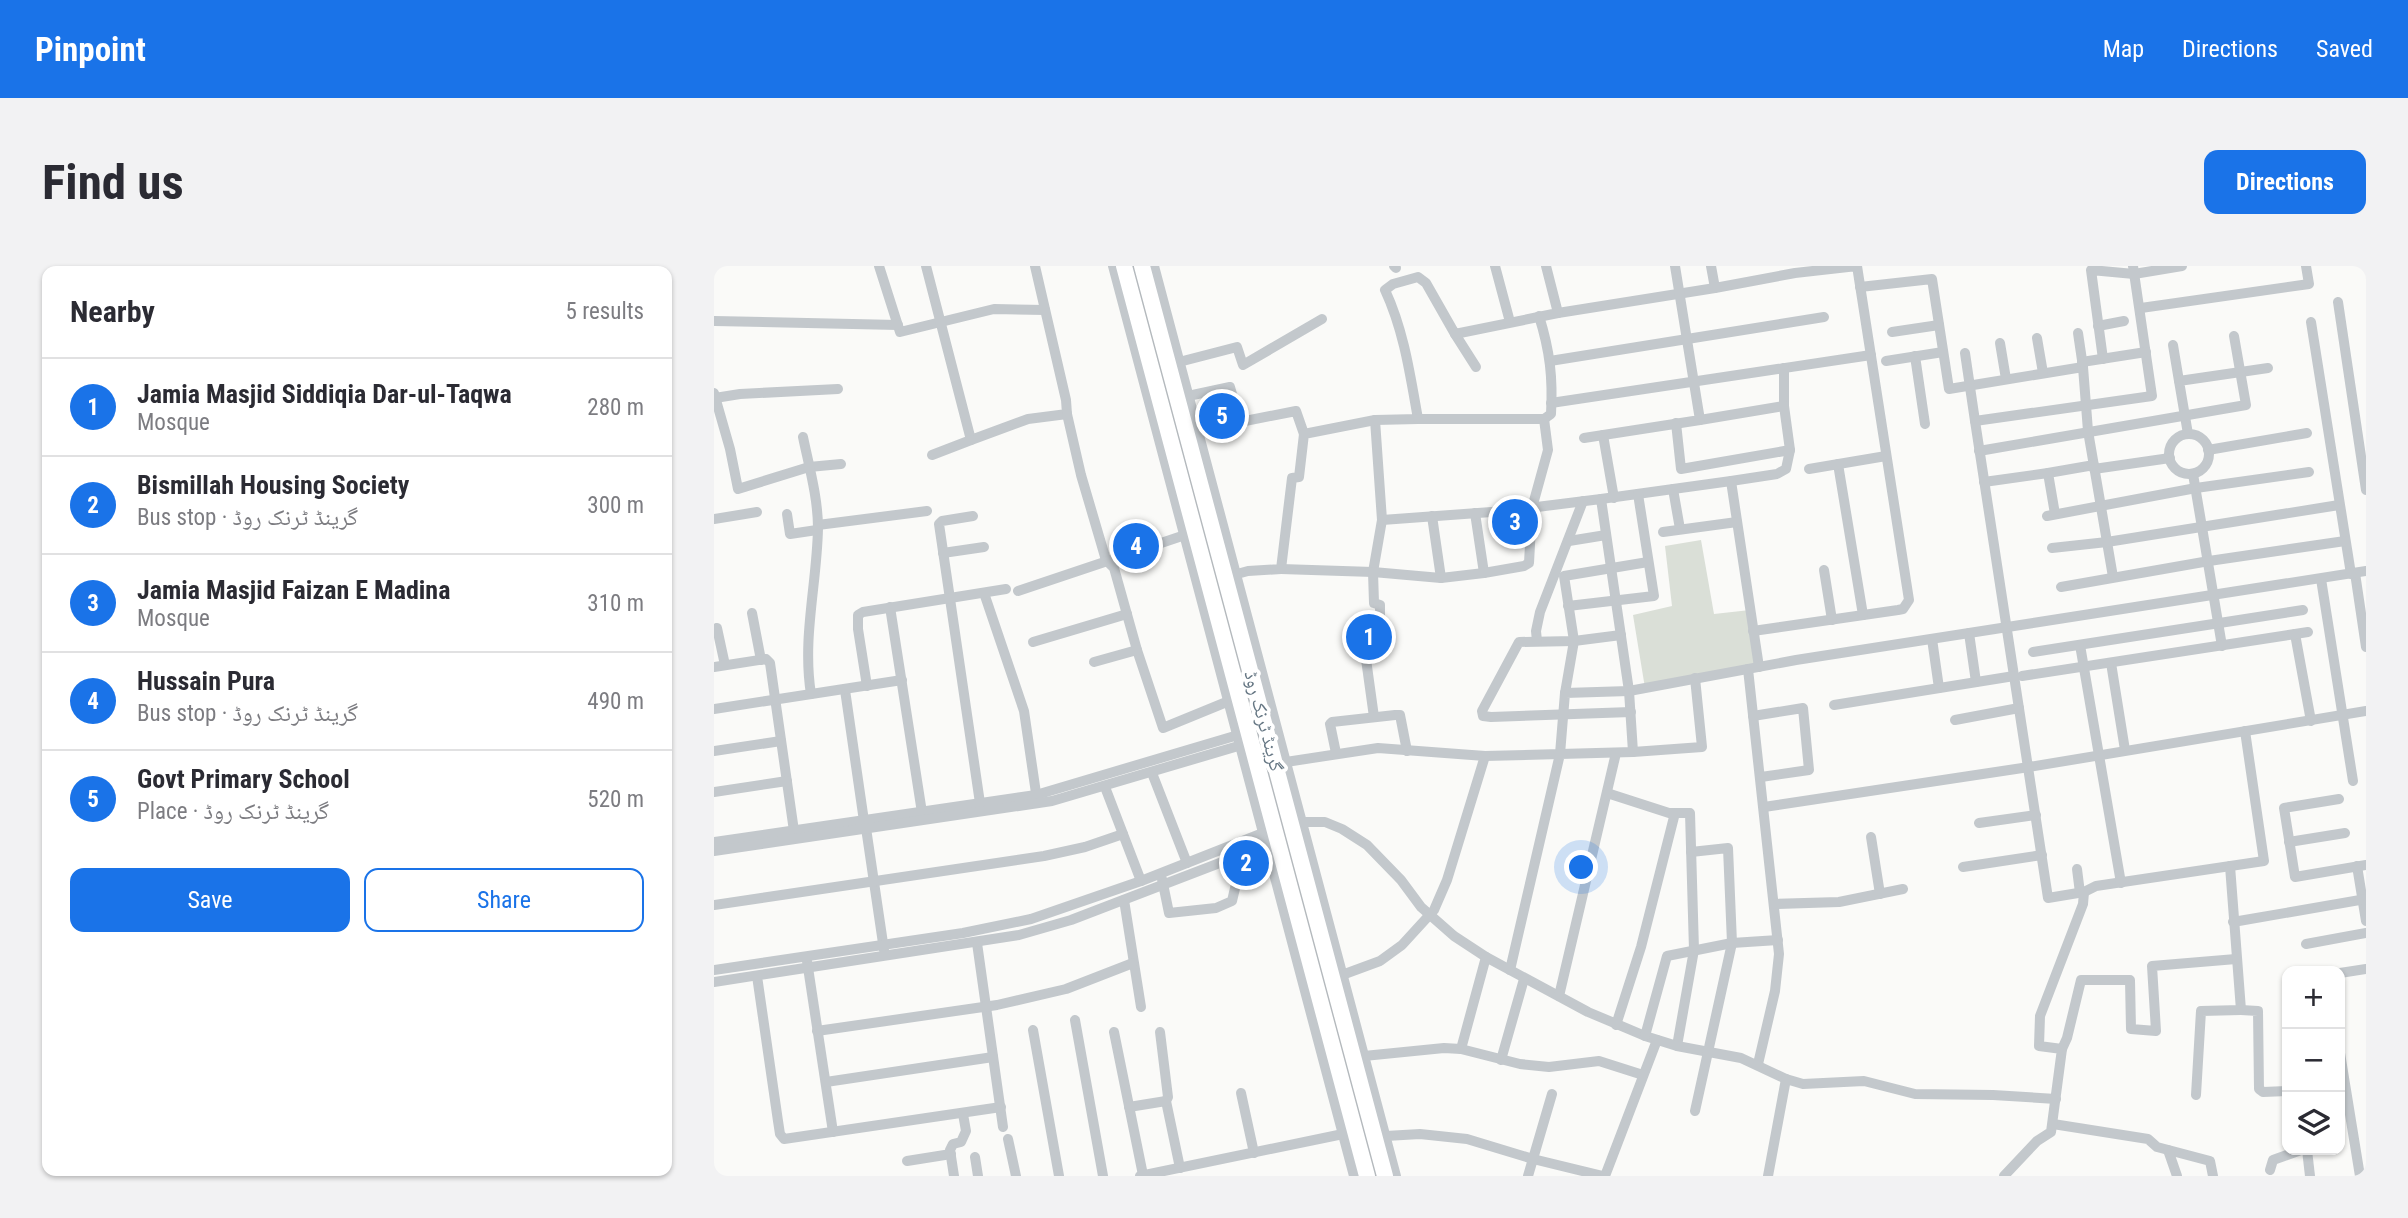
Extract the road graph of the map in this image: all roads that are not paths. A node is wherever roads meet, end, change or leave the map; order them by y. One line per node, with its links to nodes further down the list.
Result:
1 (879, 266): 32 (street)
2 (926, 266): 30 (street)
3 (1035, 266): 22 (street)
4 (1113, 266): 67 (street)
5 (1124, 266): 67 (highway, گرینڈ ٹرنک روڈ)
6 (1142, 266): 67 (highway, گرینڈ ٹرنک روڈ)
7 (1154, 266): 51 (street)
8 (1495, 266): 31 (street)
9 (1546, 266): 23 (street)
10 (1675, 266): 19 (street)
11 (1711, 266): 18 (street)
12 (1858, 266): 15 (street); 17 (street)
13 (2182, 266): 16 (street)
14 (2306, 266): 21 (street)
15 (1808, 270): 18 (street)
16 (2134, 270): 21 (street); 34 (street)
17 (1860, 287): 33 (street); 46 (street)
18 (1715, 288): 19 (street)
19 (1680, 294): 23 (street); 40 (street)
20 (2338, 302): 103 (street)
21 (2141, 308): 44 (street)
22 (1045, 310): 30 (street); 68 (street)
23 (1558, 313): 24 (street)
24 (1539, 316): 31 (street); 49 (street)
25 (1825, 317): 40 (street)
26 (1322, 319): 51 (street)
27 (714, 321): 32 (street)
28 (2124, 321): 34 (street)
29 (2311, 321): 108 (street)
30 (940, 322): 32 (street); 84 (street)
31 (1510, 323): 37 (street)
32 (898, 325)
33 (1939, 325): 35 (street); 43 (street)
34 (2098, 326): 48 (street)
35 (1892, 332)
36 (2078, 333): 52 (street)
37 (1455, 334): 53 (street); 70 (street)
38 (2234, 336): 56 (street)
39 (2037, 338): 57 (street)
40 (1687, 339): 49 (street); 59 (street)
41 (2000, 343): 58 (street)
42 (2173, 345): 60 (street)
43 (1943, 352): 47 (street); 61 (street)
44 (2147, 352): 48 (street); 65 (street)
45 (1965, 353): 61 (street)
46 (1871, 355): 54 (street); 89 (street)
47 (1915, 356): 50 (street); 76 (street)
48 (2103, 359): 52 (street)
49 (1550, 360): 64 (street)
50 (1886, 361)
51 (1179, 362): 67 (street)
52 (2083, 364): 57 (street); 65 (street)
53 (1476, 367)
54 (1784, 368): 59 (street); 66 (street)
55 (2268, 368): 56 (street)
56 (2240, 372): 60 (street); 69 (street)
57 (2043, 373): 58 (street)
58 (2006, 379): 61 (street)
59 (1694, 382): 64 (street); 73 (street)
60 (2179, 382): 69 (street)
61 (1969, 386): 74 (street)
62 (838, 389): 63 (street)
63 (715, 396): 93 (street)
64 (1551, 403): 71 (street)
65 (2088, 405): 74 (street); 77 (street)
66 (1784, 406): 73 (street); 85 (street)
67 (1173, 407): 79 (street); 124 (street); 141 (street); 207 (highway, گرینڈ ٹرنک روڈ); 284 (highway, گرینڈ ٹرنک روڈ)
68 (1067, 414): 84 (street); 132 (street)
69 (2185, 416): 77 (street); 80 (street)
70 (1418, 419): 71 (street); 72 (street)
71 (1544, 419): 110 (street)
72 (1375, 420): 79 (street); 118 (street)
73 (1700, 420): 75 (street)
74 (1975, 421): 87 (street)
75 (1676, 424): 81 (street); 85 (street)
76 (1925, 424)
77 (2088, 431): 87 (street); 94 (street)
78 (2306, 433): 86 (street)
79 (1304, 434): 136 (street)
80 (2188, 434): 86 (street); 90 (street)
81 (1603, 435): 83 (street); 105 (street)
82 (803, 437): 93 (street)
83 (1584, 438)
84 (971, 440): 88 (street)
85 (1790, 450): 99 (street)
86 (2208, 450): 98 (street)
87 (1979, 451): 100 (street)
88 (932, 455)
89 (1886, 456): 92 (street); 157 (street)
90 (2169, 458): 94 (street); 98 (street)
91 (841, 464): 93 (street)
92 (1838, 464): 95 (street); 157 (street)
93 (809, 467): 121 (street)
94 (2094, 467): 97 (street); 109 (street)
95 (1809, 469)
96 (2309, 471): 101 (street)
97 (2048, 473): 100 (street); 109 (street)
98 (2193, 474): 101 (street)
99 (1731, 481): 102 (street); 119 (street)
100 (1984, 482): 160 (street)
101 (2196, 488): 109 (street); 120 (street)
102 (1673, 489): 104 (street); 122 (street)
103 (2366, 489)
104 (1638, 494): 105 (street); 134 (street)
105 (1614, 498): 106 (street)
106 (1601, 499): 107 (street); 125 (street)
107 (1583, 501): 110 (street); 126 (street)
108 (2339, 505): 120 (street); 127 (street)
109 (2100, 506): 128 (street)
110 (1532, 508): 113 (street); 139 (street)
111 (927, 511): 121 (street)
112 (757, 512): 117 (street)
113 (1475, 513): 116 (street); 139 (street)
114 (787, 514): 121 (street)
115 (973, 516): 131 (street)
116 (1432, 516): 118 (street); 143 (street)
117 (714, 519)
118 (1382, 520): 138 (street)
119 (1737, 522): 122 (street); 162 (street)
120 (2202, 526): 128 (street); 133 (street)
121 (818, 528): 191 (street)
122 (1680, 529): 123 (street)
123 (1663, 531)
124 (1185, 535): 132 (street); 193 (street)
125 (1606, 535): 126 (street); 135 (street)
126 (1569, 541): 168 (street)
127 (2345, 541): 133 (street); 140 (street)
128 (2107, 542): 130 (street); 142 (street)
129 (984, 547): 131 (street)
130 (2052, 548)
131 (943, 553): 150 (street)
132 (1106, 560): 147 (street); 156 (street)
133 (2209, 561): 142 (street); 149 (street)
134 (1648, 562): 135 (street); 151 (street)
135 (1611, 568): 151 (street); 152 (street)
136 (1280, 569): 138 (street); 141 (street)
137 (1824, 570): 158 (street)
138 (1373, 572): 143 (street); 202 (street)
139 (1484, 573): 143 (street)
140 (2357, 573): 144 (street); 173 (street)
141 (1237, 574): 217 (street)
142 (2113, 577): 145 (street)
143 (1441, 578)
144 (2321, 579): 149 (street); 199 (street)
145 (2061, 587)
146 (1006, 589): 148 (street)
147 (1018, 591)
148 (984, 593): 150 (street); 226 (street)
149 (2215, 595): 159 (street); 160 (street)
150 (949, 598): 153 (street); 228 (street)
151 (1616, 601): 152 (street); 166 (street)
152 (1568, 606): 169 (street)
153 (890, 607): 184 (street); 186 (street)
154 (2303, 610): 159 (street)
155 (752, 613): 176 (street)
156 (1127, 614): 170 (street); 174 (street)
157 (1863, 615): 158 (street)
158 (1832, 620): 162 (street)
159 (2220, 624): 171 (street); 172 (street)
160 (2008, 627): 164 (street); 182 (street)
161 (717, 628): 179 (street)
162 (1754, 631): 181 (street)
163 (2308, 632): 165 (street)
164 (1969, 633): 167 (street); 185 (street)
165 (2295, 634): 172 (street); 204 (street)
166 (1621, 635): 169 (street); 189 (street)
167 (1932, 639): 181 (street); 187 (street)
168 (1537, 641): 169 (street); 200 (street)
169 (1573, 641): 190 (street)
170 (1033, 642)
171 (2080, 645): 175 (street); 180 (street)
172 (2222, 646): 178 (street)
173 (2366, 647)
174 (1137, 650): 177 (street); 193 (street)
175 (2033, 652)
176 (761, 660): 179 (street); 192 (street)
177 (1094, 662)
178 (2111, 663): 180 (street); 208 (street)
179 (720, 666)
180 (2084, 667): 182 (street); 215 (street)
181 (1753, 668): 183 (street); 201 (street)
182 (2018, 676): 185 (street); 195 (street)
183 (1695, 678): 189 (street); 211 (street)
184 (902, 680): 186 (street); 232 (street)
185 (1976, 682): 187 (street)
186 (867, 686): 188 (street)
187 (1939, 688): 194 (street)
188 (845, 690): 191 (street); 235 (street)
189 (1629, 691): 190 (street); 198 (street)
190 (1565, 693): 200 (street)
191 (811, 694): 192 (street)
192 (775, 700): 196 (street); 206 (street)
193 (1229, 701): 207 (street)
194 (1834, 705)
195 (2019, 708): 203 (street); 218 (street)
196 (714, 709)
197 (2366, 711): 199 (street)
198 (1631, 712): 200 (street); 211 (street)
199 (2343, 714): 204 (street); 222 (street)
200 (1563, 715): 214 (street)
201 (1753, 716): 220 (street); 220 (street)
202 (1374, 717): 210 (street); 212 (street)
203 (1955, 720)
204 (2311, 721): 205 (street)
205 (2245, 732): 208 (street); 251 (street)
206 (781, 741): 209 (street); 221 (street)
207 (1243, 741): 219 (street); 226 (street); 241 (highway, گرینڈ ٹرنک روڈ)
208 (2126, 750): 215 (street)
209 (714, 751)
210 (1407, 751): 212 (street); 216 (street)
211 (1633, 752): 213 (street)
212 (1336, 753): 217 (street)
213 (1616, 753): 214 (street); 225 (street)
214 (1560, 754): 216 (street); 282 (street)
215 (2100, 755): 218 (street); 257 (street)
216 (1485, 756): 265 (street)
217 (1286, 761): 233 (street)
218 (2029, 767): 229 (street); 231 (street)
219 (1152, 773): 223 (street); 249 (street)
220 (1761, 777): 229 (street)
221 (787, 781): 224 (street); 237 (street)
222 (2353, 781)
223 (1105, 787): 226 (street); 239 (street)
224 (714, 792)
225 (1607, 793): 230 (street); 289 (street)
226 (1037, 799): 228 (street); 232 (street)
227 (2339, 799): 244 (street)
228 (980, 803): 232 (street)
229 (1764, 807): 263 (street)
230 (1675, 813): 246 (street); 294 (street)
231 (2036, 815): 234 (street); 248 (street)
232 (922, 816): 235 (street)
233 (1303, 822): 265 (street); 284 (street)
234 (1979, 823)
235 (865, 825): 236 (street); 255 (street)
236 (831, 830): 237 (street); 242 (street)
237 (794, 831): 242 (street)
238 (2345, 833): 244 (street)
239 (1123, 834): 255 (street); 256 (street)
240 (1871, 837): 260 (street)
241 (1269, 840): 247 (street); 275 (highway, گرینڈ ٹرنک روڈ)
242 (753, 841): 243 (street); 245 (street)
243 (714, 842)
244 (2289, 842): 250 (street)
245 (714, 851)
246 (1691, 852): 271 (street); 273 (street)
247 (1227, 854): 249 (street); 254 (street); 254 (street)
248 (2042, 855): 252 (street); 259 (street)
249 (1187, 863): 254 (street)
250 (2362, 865): 262 (street)
251 (2230, 866): 257 (street); 267 (street)
252 (1963, 867)
253 (2077, 869): 259 (street)
254 (1162, 879): 256 (street); 261 (street)
255 (873, 881): 264 (street); 274 (street)
256 (1141, 881): 274 (street)
257 (2120, 883): 259 (street)
258 (1903, 889): 260 (street)
259 (2082, 892): 303 (street)
260 (1880, 894): 263 (street)
261 (1124, 900): 270 (street); 279 (street)
262 (2364, 900): 266 (street); 267 (street)
263 (1774, 904): 269 (street)
264 (714, 905)
265 (1430, 915): 276 (street); 284 (street)
266 (2366, 920)
267 (2233, 922): 277 (street)
268 (2366, 933): 272 (street)
269 (1778, 940): 271 (street); 309 (street)
270 (977, 943): 274 (street); 290 (street)
271 (1732, 943): 273 (street); 304 (street)
272 (2306, 944)
273 (1695, 950): 299 (street); 301 (street)
274 (884, 951): 278 (street)
275 (1301, 952): 286 (highway, گرینڈ ٹرنک روڈ); 305 (street)
276 (1486, 957): 282 (street); 302 (street)
277 (2236, 959): 292 (street); 303 (street)
278 (807, 962): 281 (street); 285 (street); 296 (street)
279 (1133, 964): 290 (street); 291 (street)
280 (2366, 969): 283 (street)
281 (714, 970)
282 (1510, 970): 287 (street)
283 (2345, 972)
284 (1337, 973): 286 (highway); 306 (street); 352 (highway, گرینڈ ٹرنک روڈ)
285 (757, 976): 288 (street); 328 (street)
286 (1315, 977): 305 (highway, گرینڈ ٹرنک روڈ)
287 (1524, 979): 289 (street); 308 (street)
288 (714, 982)
289 (1559, 996): 294 (street)
290 (986, 1005): 296 (street); 307 (street)
291 (1140, 1007)
292 (2241, 1010): 314 (street); 317 (street)
293 (1075, 1020): 348 (street)
294 (1616, 1024): 299 (street)
295 (1033, 1030): 347 (street)
296 (817, 1031): 312 (street)
297 (1114, 1032): 321 (street)
298 (1160, 1032): 319 (street)
299 (1644, 1036): 300 (street)
300 (1657, 1040): 301 (street); 310 (street)
301 (1677, 1046): 304 (street)
302 (1461, 1049): 306 (street); 308 (street)
303 (2062, 1049): 318 (street)
304 (1709, 1051): 309 (street); 322 (street)
305 (1329, 1056): 329 (street); 351 (highway, گرینڈ ٹرنک روڈ)
306 (1364, 1056): 330 (street)
307 (993, 1057): 312 (street); 320 (street)
308 (1501, 1060): 310 (street)
309 (1758, 1065): 311 (street)
310 (1643, 1075): 343 (street)
311 (1786, 1079): 318 (street); 355 (street)
312 (826, 1082): 328 (street)
313 (2345, 1084): 327 (street)
314 (2282, 1090)
315 (1241, 1093): 333 (street)
316 (1552, 1094): 338 (street)
317 (2196, 1095)
318 (2056, 1099): 324 (street)
319 (1166, 1101): 321 (street); 340 (street)
320 (1001, 1107): 323 (street); 326 (street)
321 (1129, 1107): 349 (street)
322 (1695, 1111)
323 (963, 1114): 328 (street); 334 (street)
324 (2053, 1124): 332 (street); 356 (street)
325 (2366, 1125): 327 (street)
326 (1003, 1127)
327 (2352, 1127): 360 (street)
328 (833, 1132)
329 (1343, 1134): 333 (street); 350 (street)
330 (1386, 1136): 338 (street); 353 (street)
331 (1008, 1139): 346 (street)
332 (2168, 1150): 357 (street); 358 (street)
333 (1254, 1153): 340 (street)
334 (951, 1154): 339 (street); 344 (street)
335 (2287, 1155): 341 (street)
336 (2308, 1155): 359 (street)
337 (975, 1157): 345 (street)
338 (1533, 1159): 342 (street); 354 (street)
339 (907, 1161)
340 (1180, 1168): 349 (street)
341 (2270, 1170)
342 (1565, 1172): 343 (street)
343 (1608, 1175)
344 (954, 1176)
345 (978, 1176)
346 (1016, 1176)
347 (1059, 1176)
348 (1103, 1176)
349 (1142, 1176)
350 (1354, 1176)
351 (1367, 1176)
352 (1385, 1176)
353 (1396, 1176)
354 (1528, 1176)
355 (1768, 1176)
356 (2004, 1176)
357 (2177, 1176)
358 (2213, 1176)
359 (2310, 1176)
360 (2360, 1176)

